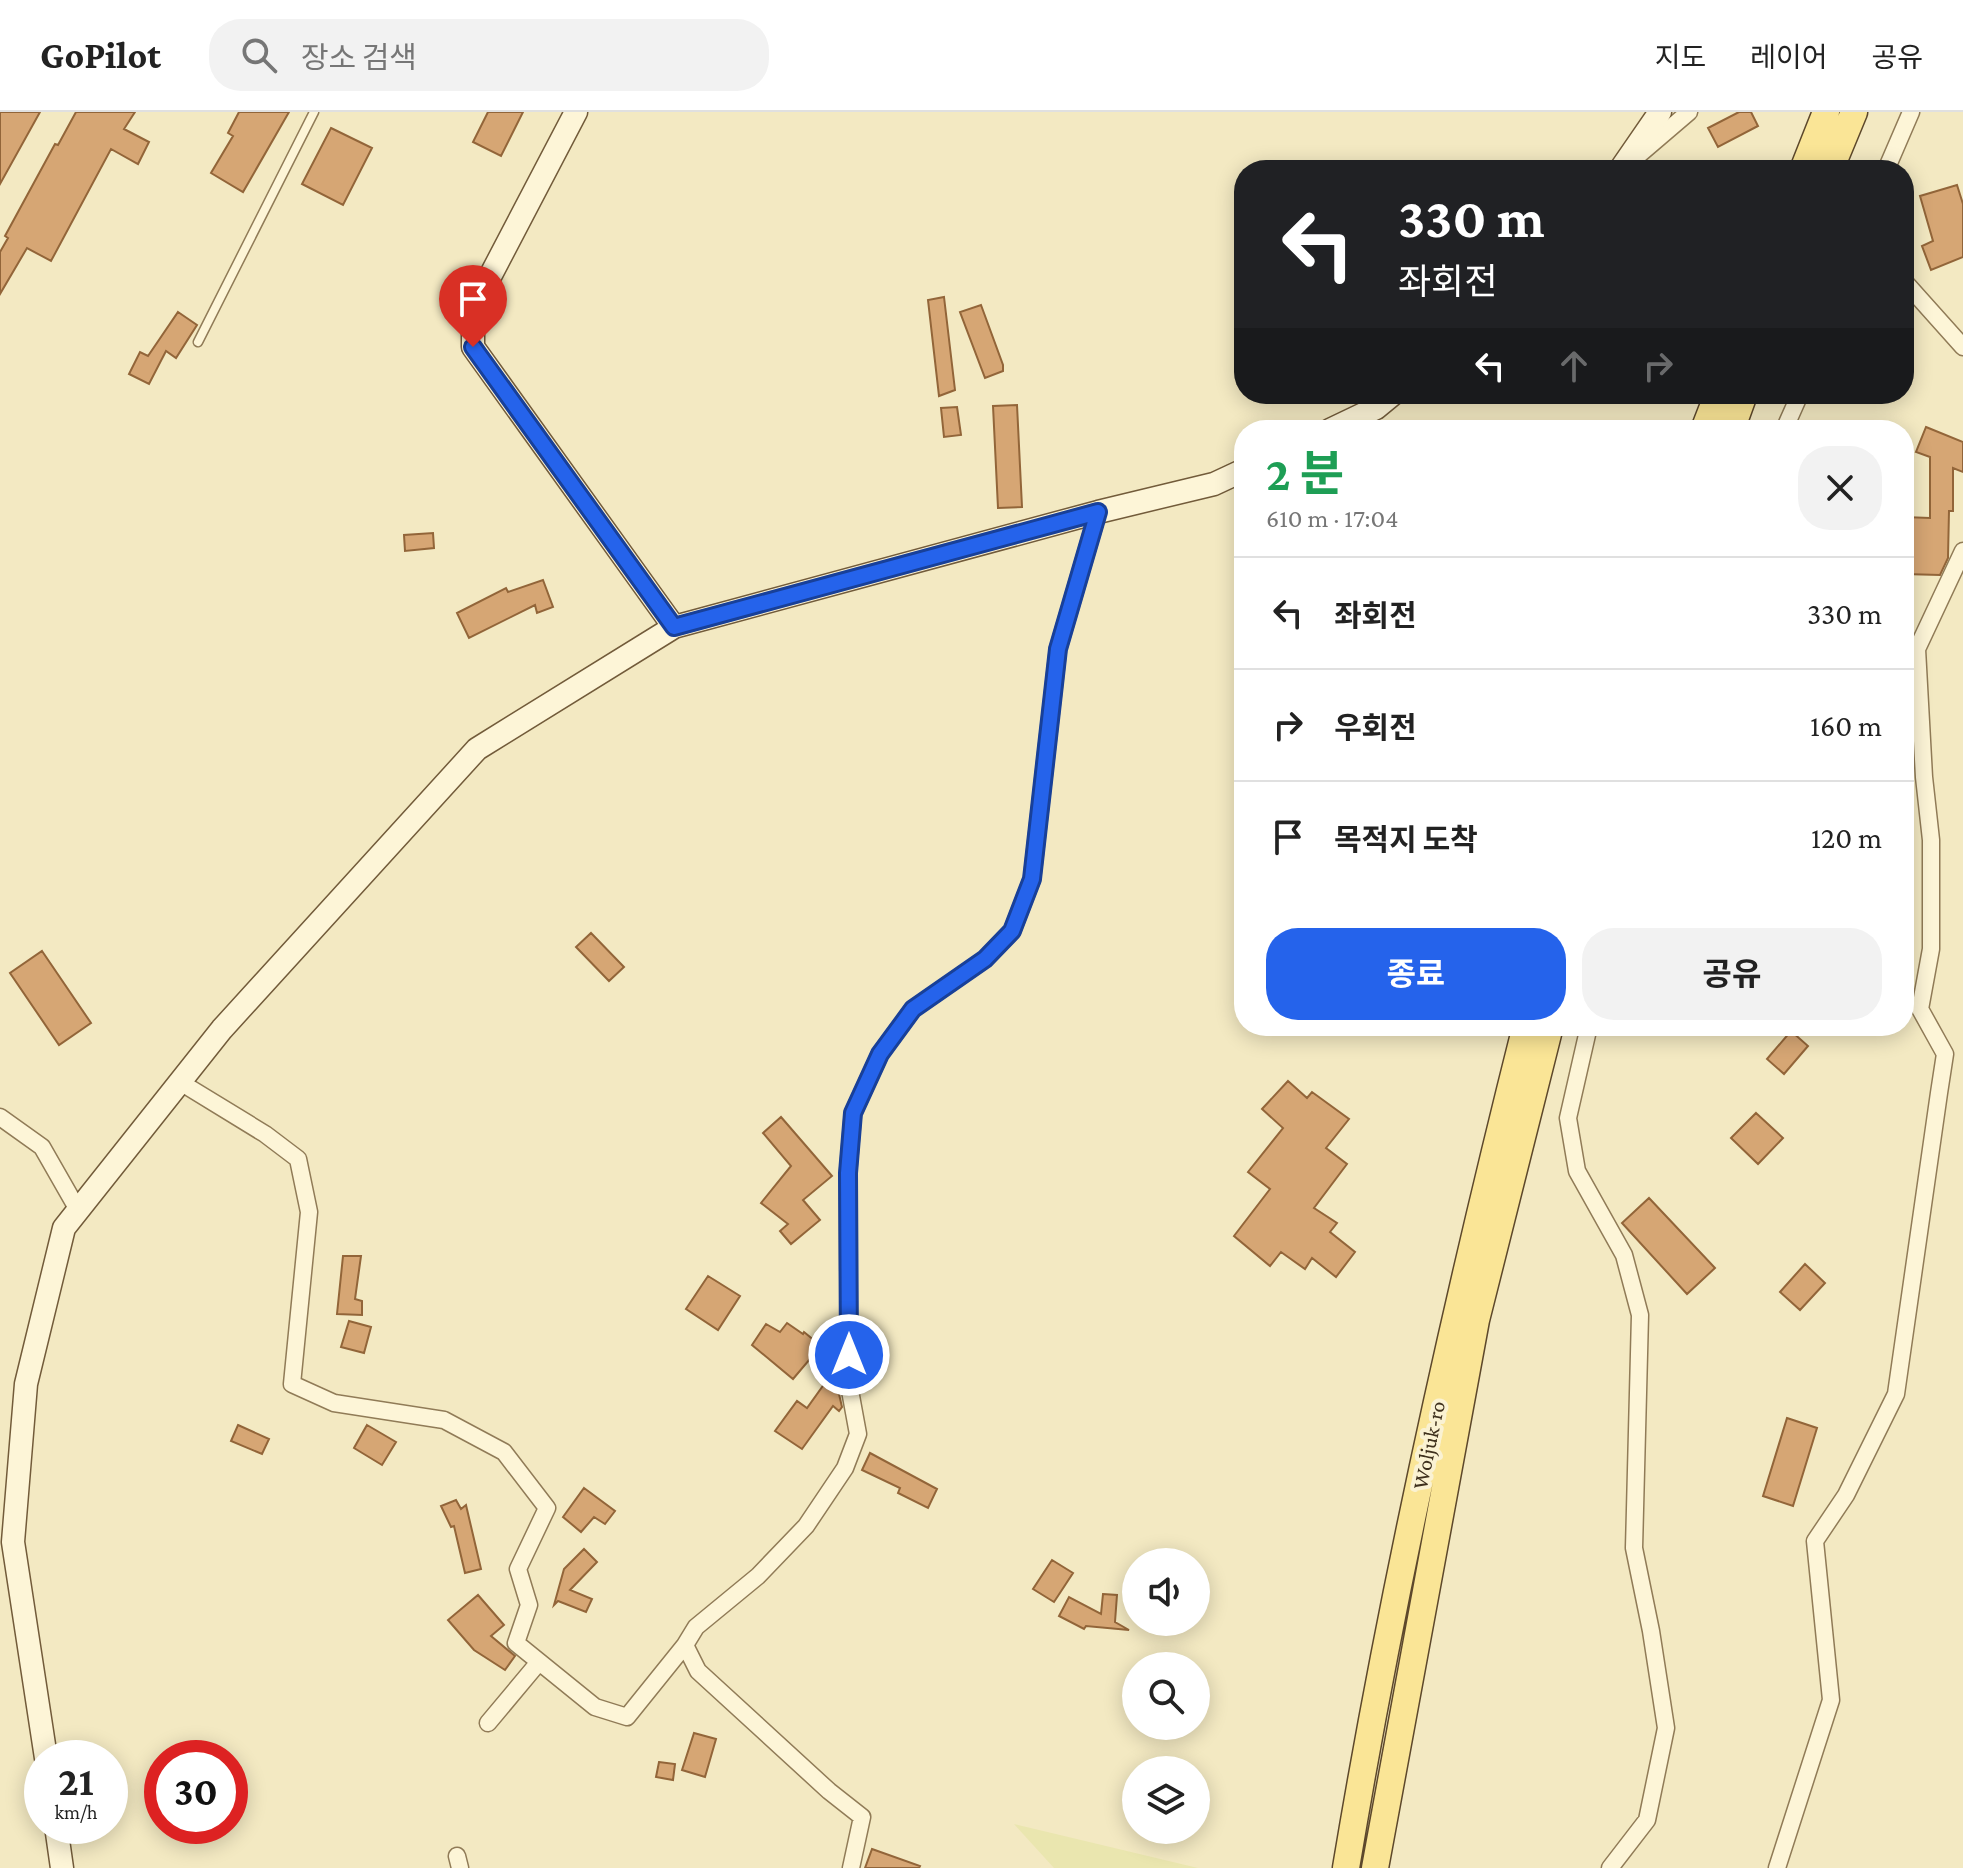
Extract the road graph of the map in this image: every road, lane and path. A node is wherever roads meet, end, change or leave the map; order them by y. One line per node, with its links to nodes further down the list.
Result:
1 (314, 112): 14 (lane)
2 (576, 112): 21 (street)
3 (1660, 112): 8 (street)
4 (1689, 112): 9 (street)
5 (1826, 112): 10 (main road)
6 (1854, 112): 11 (main road)
7 (1911, 112): 12 (street)
8 (1627, 160)
9 (1632, 160)
10 (1807, 160)
11 (1834, 160)
12 (1890, 160)
13 (1914, 292): 15 (street)
14 (198, 342)
15 (1963, 347)
16 (1381, 404): 17 (street)
17 (1351, 420)
18 (1234, 475): 19 (street)
19 (1098, 512): 21 (street); 28 (street)
20 (1963, 551): 38 (street)
21 (674, 627): 25 (street)
22 (1523, 1036): 35 (main road, Woljuk-ro)
23 (1547, 1036): 36 (main road, Woljuk-ro)
24 (1587, 1036): 37 (street)
25 (180, 1082): 27 (street); 29 (street)
26 (0, 1117): 27 (street)
27 (78, 1210): 31 (street)
28 (685, 1645): 29 (street); 34 (street)
29 (539, 1662): 30 (street)
30 (488, 1723)
31 (43, 1740)
32 (59, 1844): 33 (street)
33 (62, 1868)
34 (851, 1868)
35 (1346, 1868)
36 (1375, 1868)
37 (1610, 1868)
38 (1777, 1868)

